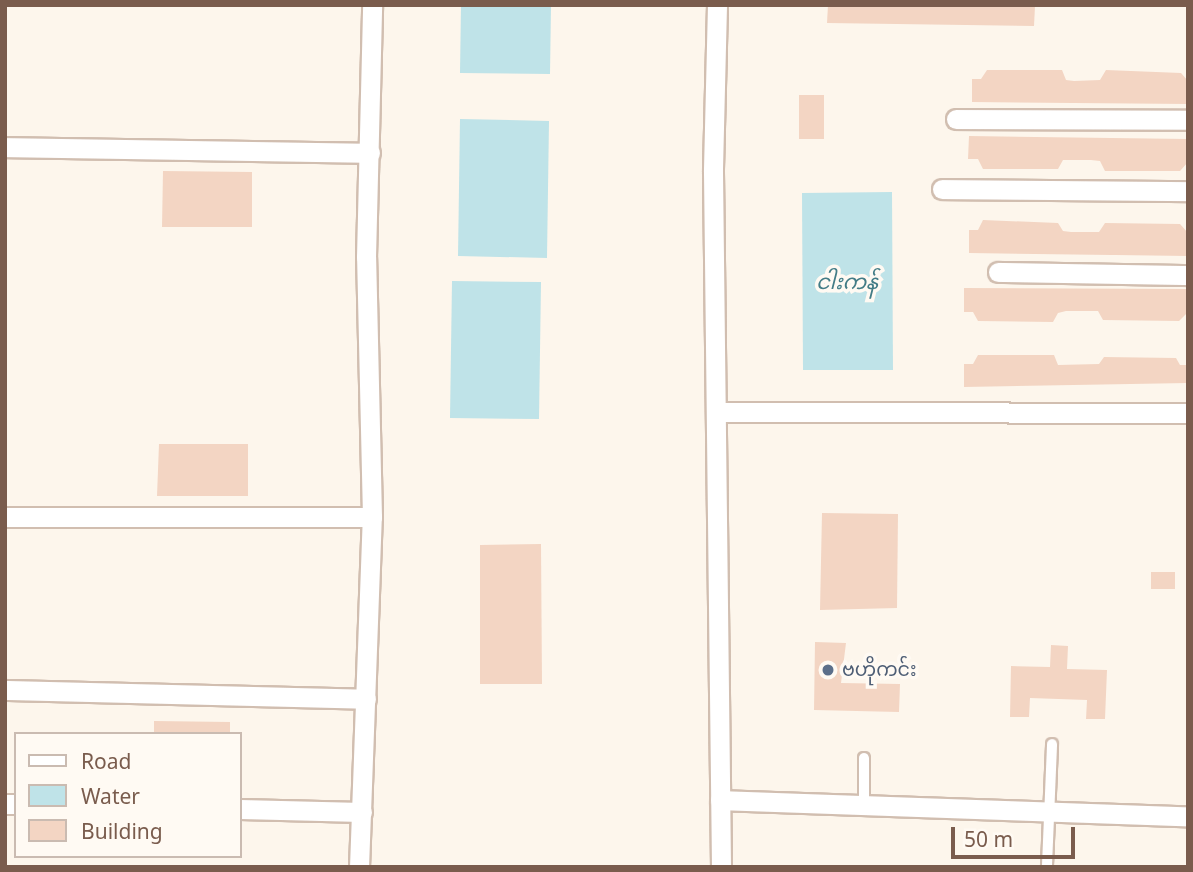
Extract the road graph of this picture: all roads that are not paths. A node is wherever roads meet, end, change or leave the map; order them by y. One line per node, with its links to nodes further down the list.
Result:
1 (372, 5): 6 (street)
2 (717, 5): 11 (street)
3 (956, 119): 4 (street)
4 (1188, 120)
5 (5, 147): 6 (street)
6 (370, 153): 14 (street)
7 (942, 189): 8 (street)
8 (1188, 191)
9 (998, 272): 10 (street)
10 (1188, 275)
11 (716, 412): 12 (street); 19 (street)
12 (1188, 413)
13 (5, 517): 14 (street)
14 (372, 517): 16 (street)
15 (5, 690): 16 (street)
16 (366, 699): 23 (street)
17 (1052, 744): 22 (lane)
18 (864, 758): 20 (lane)
19 (720, 800): 20 (street); 27 (street)
20 (864, 805): 22 (street)
21 (242, 809): 23 (street)
22 (1050, 811): 24 (street); 25 (lane)
23 (362, 812): 26 (street)
24 (1188, 816)
25 (1047, 865)
26 (359, 867)
27 (721, 867)

